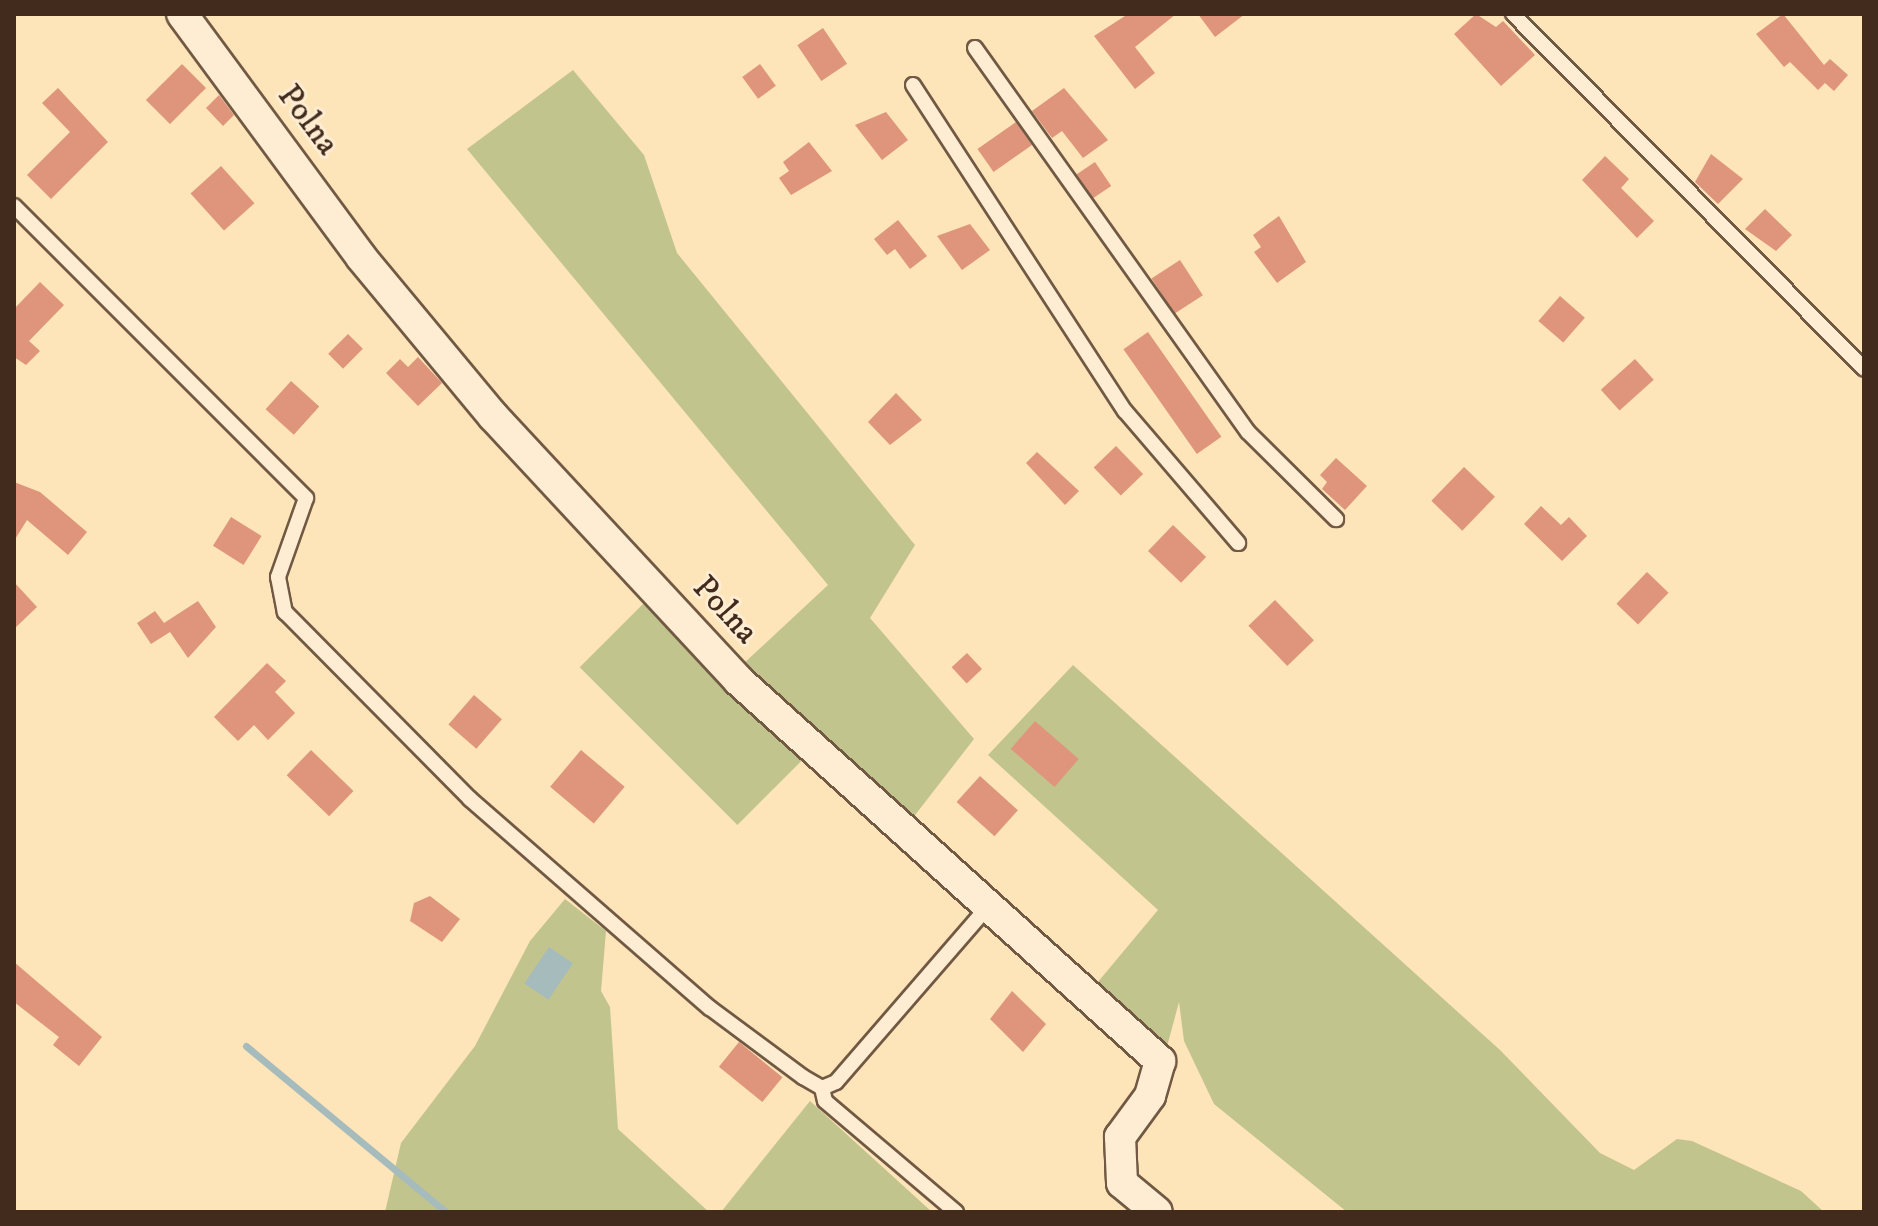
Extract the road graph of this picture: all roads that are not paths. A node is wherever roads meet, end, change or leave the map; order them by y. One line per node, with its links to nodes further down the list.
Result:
1 (182, 14): 9 (street, Polna)
2 (1513, 14): 6 (lane)
3 (975, 48): 7 (lane)
4 (913, 85): 8 (lane)
5 (14, 206): 10 (lane)
6 (1864, 369)
7 (1336, 519)
8 (1238, 543)
9 (986, 909): 10 (lane); 12 (street, Polna)
10 (822, 1088): 11 (lane)
11 (956, 1212)
12 (1157, 1212)

